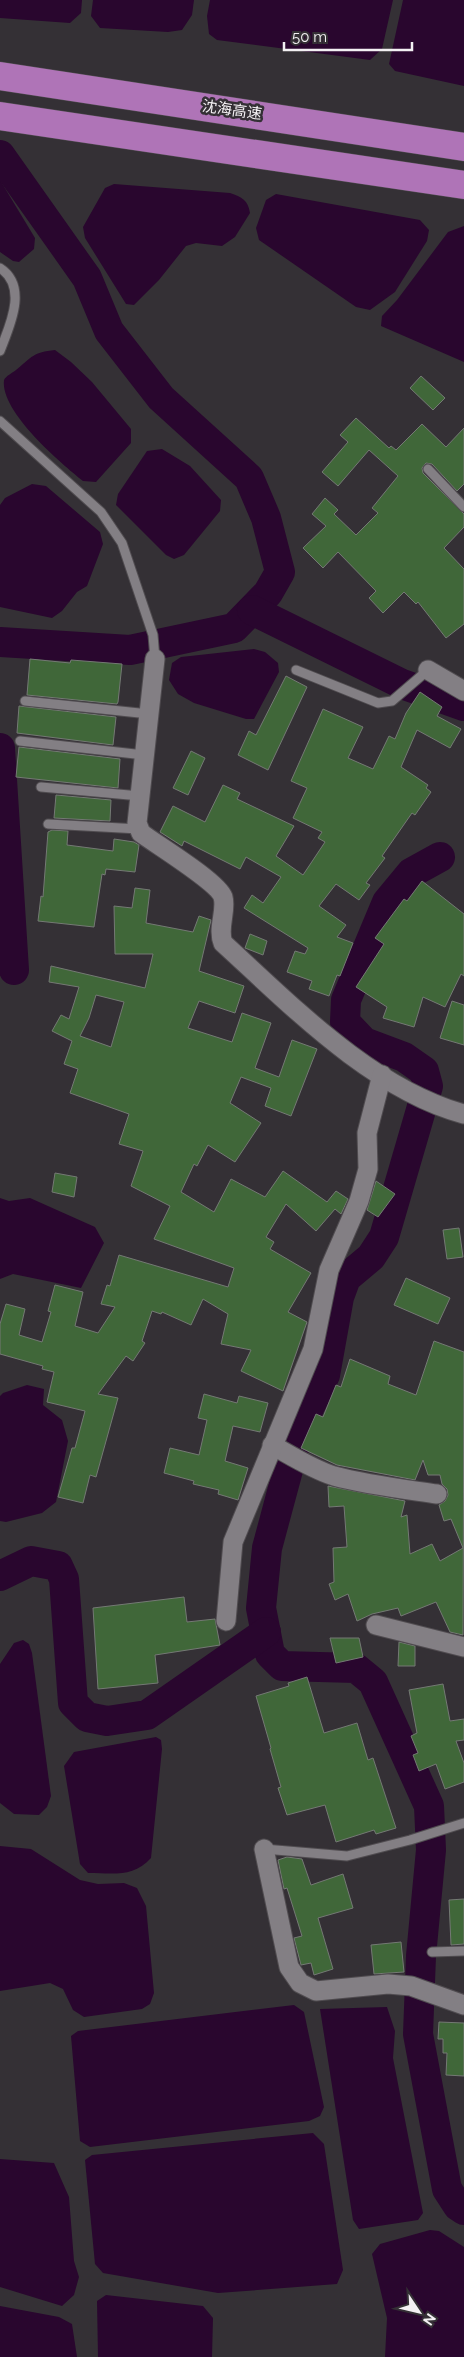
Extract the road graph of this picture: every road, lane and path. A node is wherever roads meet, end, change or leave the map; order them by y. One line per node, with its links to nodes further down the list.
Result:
1 (0, 76): 3 (highway, 沈海高速)
2 (2, 116): 4 (highway)
3 (464, 146)
4 (464, 185)
5 (0, 268): 6 (lane)
6 (0, 351)
7 (0, 420): 10 (lane)
8 (428, 469): 9 (lane)
9 (462, 500)
10 (155, 658): 15 (street)
11 (296, 670): 12 (lane)
12 (423, 674): 13 (street)
13 (464, 691)
14 (25, 700): 15 (lane)
15 (149, 714): 17 (street)
16 (20, 741): 17 (lane)
17 (144, 756): 19 (street)
18 (41, 787): 19 (lane)
19 (140, 796): 21 (street)
20 (48, 824): 21 (lane)
21 (140, 829): 22 (street)
22 (382, 1074): 23 (street); 24 (street)
23 (464, 1114)
24 (276, 1448): 25 (street); 26 (street)
25 (437, 1494)
26 (226, 1622)
27 (376, 1625): 28 (street)
28 (464, 1647)
29 (464, 1823): 30 (lane)
30 (264, 1849): 33 (street)
31 (464, 1950): 32 (lane)
32 (432, 1952)
33 (464, 2005)

